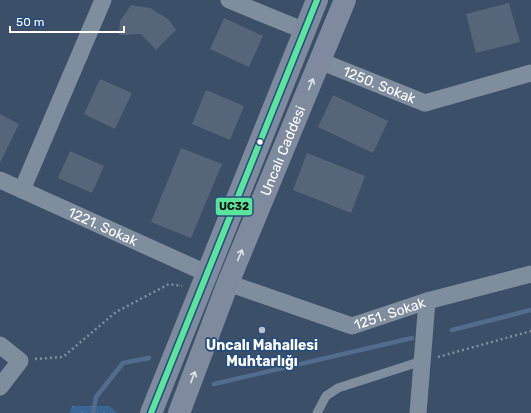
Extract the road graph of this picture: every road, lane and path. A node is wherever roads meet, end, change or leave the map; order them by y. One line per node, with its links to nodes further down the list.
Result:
1 (103, 0): 9 (street)
2 (229, 0): 5 (street)
3 (317, 0): 5 (main road, Uncalı Caddesi)
4 (345, 0): 6 (main road, Uncalı Caddesi)
5 (305, 31): 10 (main road, Uncalı Caddesi)
6 (320, 60): 7 (street, 1250. Sokak); 12 (main road, Uncalı Caddesi, one-way to 6)
7 (531, 73)
8 (0, 180): 9 (street, 1221. Sokak)
9 (22, 190): 10 (street, 1221. Sokak)
10 (206, 273): 20 (main road, Uncalı Caddesi)
11 (531, 274): 14 (street, 1251. Sokak)
12 (228, 283): 14 (street, 1251. Sokak); 21 (main road, Uncalı Caddesi, one-way to 12)
13 (186, 287): 17 (path)
14 (427, 301): 18 (street)
15 (531, 332): 18 (path)
16 (0, 346): 17 (street)
17 (20, 361): 19 (street)
18 (422, 361): 22 (lane); 23 (street)
19 (0, 387)
20 (151, 413)
21 (179, 413)
22 (317, 413)
23 (418, 413)

